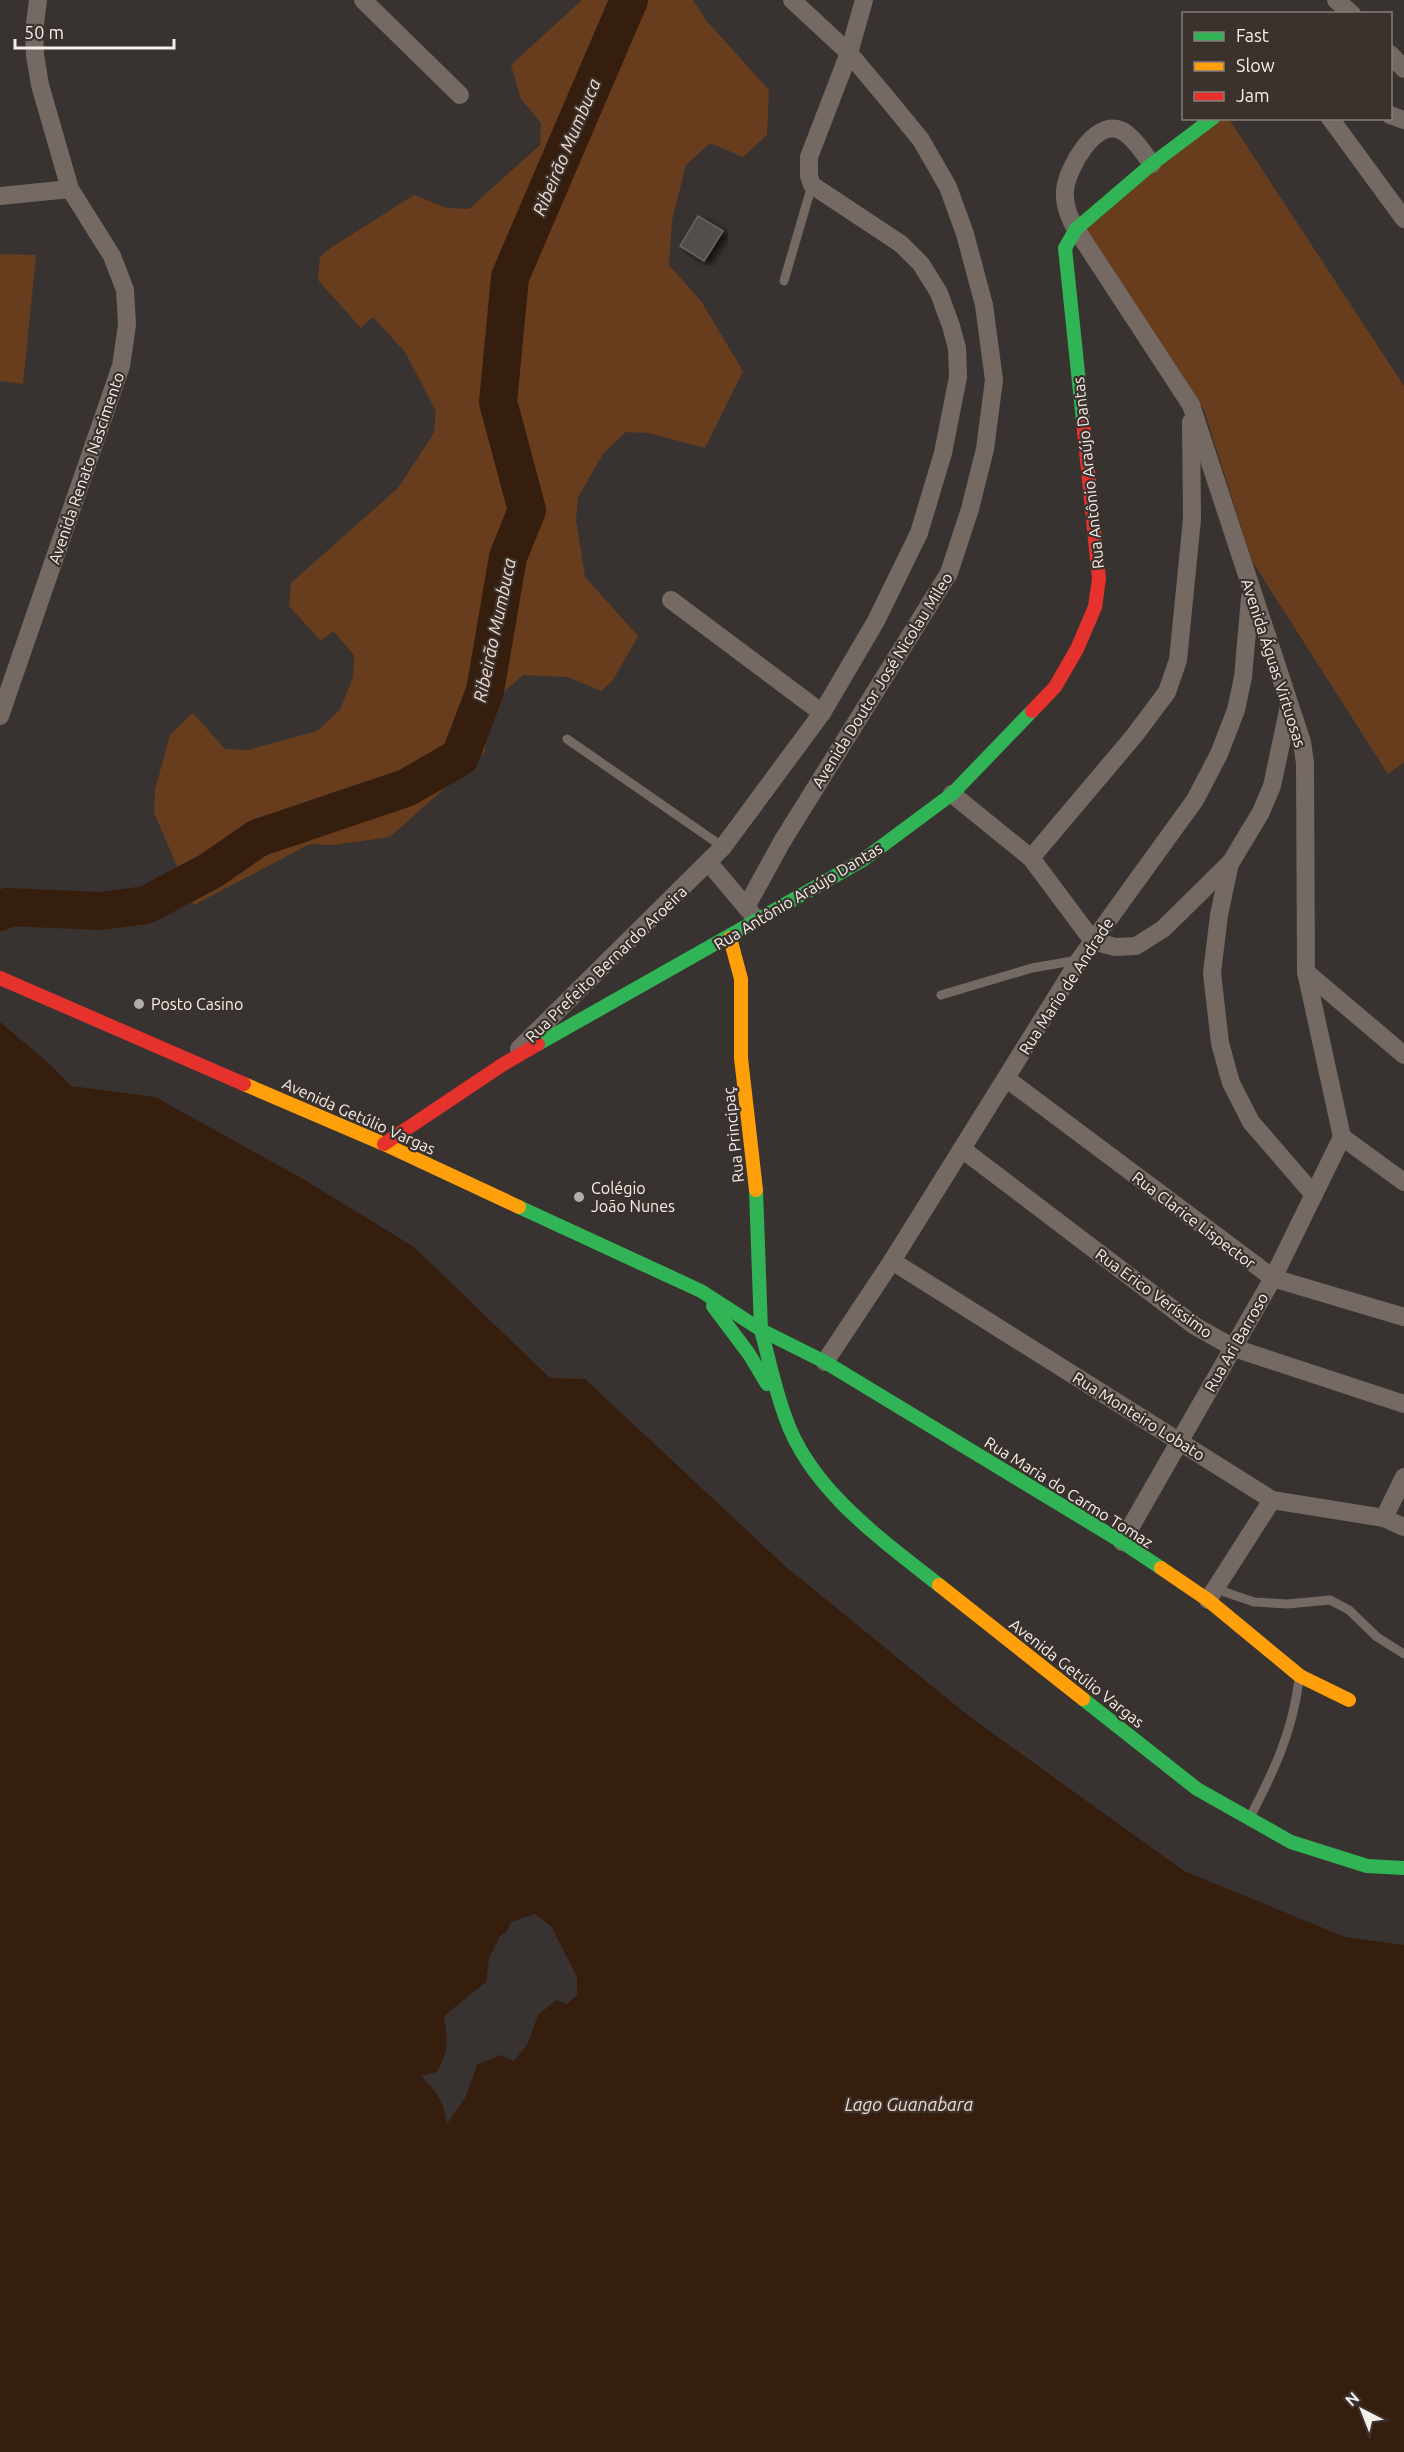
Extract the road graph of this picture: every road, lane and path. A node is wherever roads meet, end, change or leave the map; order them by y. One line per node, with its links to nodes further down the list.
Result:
1 (38, 0): 15 (street, Avenida Renato Nascimento)
2 (363, 0): 10 (street)
3 (792, 0): 7 (street, Avenida Doutor José Nicolau Mileo)
4 (1336, 0): 6 (street)
5 (866, 1): 7 (street)
6 (1350, 12)
7 (849, 53): 14 (street); 32 (street, Avenida Doutor José Nicolau Mileo)
8 (1392, 56): 9 (street)
9 (1404, 69)
10 (460, 95)
11 (1210, 120): 13 (street, Rua Antônio Araújo Dantas)
12 (1331, 120): 17 (street)
13 (1152, 164): 18 (street, Rua Antônio Araújo Dantas); 18 (street)
14 (812, 185): 19 (lane); 24 (street, Rua Prefeito Bernardo Aroeira)
15 (70, 189): 16 (street); 25 (street, Avenida Renato Nascimento)
16 (0, 196)
17 (1404, 219)
18 (1076, 229): 20 (street, Avenida Águas Virtuosas); 27 (street, Rua Antônio Araújo Dantas)
19 (784, 281)
20 (1191, 405): 21 (street, Avenida Águas Virtuosas); 29 (street)
21 (1250, 590): 23 (street, Avenida Águas Virtuosas); 34 (street, Rua Mario de Andrade)
22 (671, 600): 24 (street)
23 (1290, 704): 30 (street); 36 (street, Avenida Águas Virtuosas)
24 (822, 713): 28 (street, Rua Prefeito Bernardo Aroeira)
25 (0, 716)
26 (567, 739): 28 (lane)
27 (952, 794): 29 (street); 32 (street, Rua Antônio Araújo Dantas)
28 (723, 847): 31 (street, Rua Prefeito Bernardo Aroeira)
29 (1031, 858): 34 (street)
30 (1231, 862): 34 (street); 46 (street)
31 (709, 863): 32 (street); 40 (street, Rua Prefeito Bernardo Aroeira)
32 (752, 913): 33 (street, Rua Antônio Araújo Dantas)
33 (730, 938): 40 (street, Rua Antônio Araújo Dantas); 51 (street, Rua Principaç)
34 (1093, 941): 35 (street, Rua Mario de Andrade)
35 (1080, 959): 38 (lane); 41 (street, Rua Mario de Andrade)
36 (1306, 972): 39 (street); 42 (street, Avenida Águas Virtuosas)
37 (0, 978): 43 (street, Avenida Getúlio Vargas)
38 (941, 995)
39 (1404, 1055)
40 (502, 1065): 43 (street, Rua Antônio Araújo Dantas)
41 (1007, 1079): 44 (street, Rua Mario de Andrade); 48 (street, Rua Clarice Lispector)
42 (1342, 1137): 45 (street); 46 (street, Rua Ari Barroso)
43 (384, 1144): 49 (street, Avenida Getúlio Vargas)
44 (962, 1149): 47 (street, Rua Mario de Andrade); 52 (street, Rua Erico Veríssimo)
45 (1404, 1182)
46 (1314, 1195): 48 (street, Rua Ari Barroso)
47 (892, 1261): 53 (street, Rua Mario de Andrade); 56 (street, Rua Monteiro Lobato)
48 (1273, 1278): 50 (street, Rua Clarice Lispector); 52 (street, Rua Ari Barroso)
49 (701, 1291): 51 (street, Avenida Getúlio Vargas); 55 (street, Avenida Getúlio Vargas)
50 (1404, 1317)
51 (761, 1330): 53 (street, Rua Maria do Carmo Tomaz); 55 (street, Avenida Getúlio Vargas)
52 (1234, 1348): 54 (street, Rua Erico Veríssimo); 56 (street, Rua Ari Barroso)
53 (825, 1362): 61 (street, Rua Maria do Carmo Tomaz)
54 (1404, 1404)
55 (786, 1420): 66 (street, Avenida Getúlio Vargas)
56 (1179, 1441): 58 (street, Rua Monteiro Lobato); 61 (street, Rua Ari Barroso)
57 (1404, 1477): 59 (street)
58 (1272, 1500): 59 (street, Rua Monteiro Lobato); 62 (street)
59 (1384, 1518): 60 (street, Rua Monteiro Lobato)
60 (1404, 1527)
61 (1122, 1542): 62 (street, Rua Maria do Carmo Tomaz)
62 (1212, 1594): 63 (lane); 64 (street, Rua Maria do Carmo Tomaz)
63 (1404, 1654)
64 (1300, 1676): 65 (street, Rua Maria do Carmo Tomaz); 66 (lane)
65 (1349, 1700)
66 (1248, 1819): 67 (street, Avenida Getúlio Vargas)
67 (1404, 1868)

